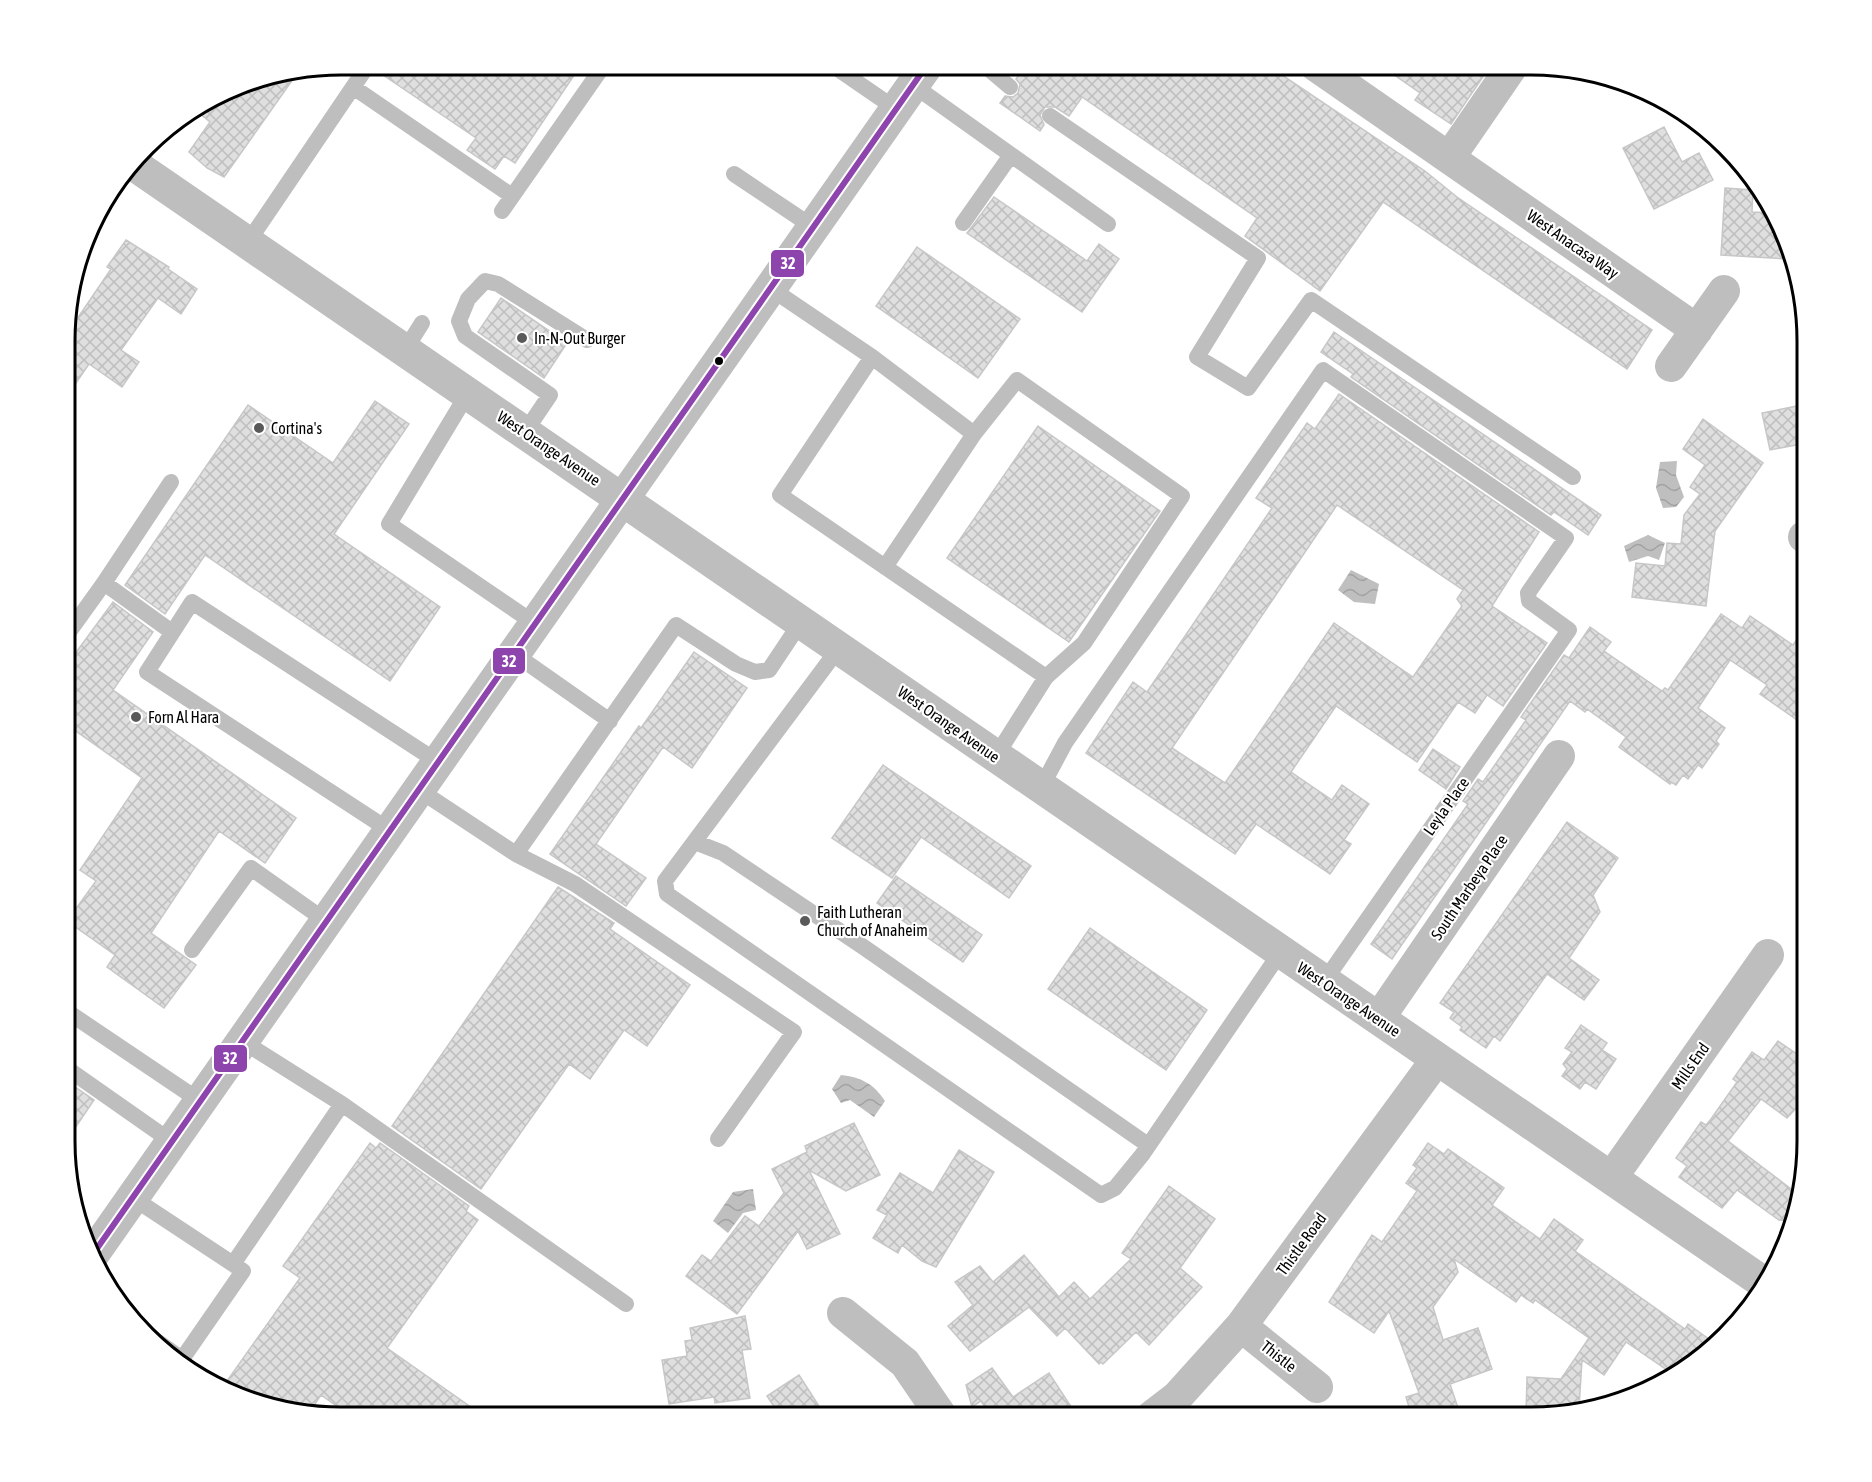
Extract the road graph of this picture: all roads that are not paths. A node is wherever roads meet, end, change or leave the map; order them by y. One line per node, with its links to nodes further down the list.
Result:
1 (361, 75): 8 (lane)
2 (597, 75): 15 (lane)
3 (870, 75): 7 (lane)
4 (996, 75): 9 (lane)
5 (1330, 75): 12 (street, West Anacasa Way)
6 (1507, 75): 12 (street)
7 (912, 86): 11 (lane); 19 (street)
8 (353, 87): 15 (lane); 20 (lane)
9 (1010, 87)
10 (1050, 116): 30 (lane)
11 (1011, 155): 17 (lane); 18 (lane)
12 (1449, 158): 23 (street, West Anacasa Way)
13 (139, 168): 20 (street, West Orange Avenue)
14 (734, 174): 19 (lane)
15 (512, 196): 16 (lane)
16 (502, 211)
17 (963, 223)
18 (1108, 224)
19 (813, 227): 21 (street)
20 (248, 242): 27 (street, West Orange Avenue)
21 (770, 288): 25 (lane); 32 (street)
22 (1724, 291): 23 (street)
23 (1697, 330): 26 (street)
24 (587, 340): 28 (lane)
25 (872, 357): 29 (lane); 33 (lane)
26 (1671, 366)
27 (468, 393): 28 (street, West Orange Avenue); 37 (lane)
28 (525, 432): 32 (street, West Orange Avenue)
29 (974, 434): 33 (lane); 41 (lane)
30 (1573, 477)
31 (171, 482): 34 (lane)
32 (622, 498): 35 (street, West Orange Avenue); 37 (street)
33 (885, 567): 41 (lane)
34 (104, 583): 36 (lane); 38 (lane)
35 (801, 622): 39 (street, West Orange Avenue); 42 (lane)
36 (75, 623)
37 (534, 623): 40 (street)
38 (172, 632): 45 (lane); 48 (lane)
39 (839, 648): 43 (street, West Orange Avenue); 49 (lane)
40 (513, 653): 42 (lane); 45 (street)
41 (1046, 677): 43 (lane)
42 (610, 721): 50 (lane)
43 (996, 756): 46 (street, West Orange Avenue)
44 (1558, 756): 57 (street, South Marbeya Place)
45 (438, 762): 47 (street)
46 (1041, 788): 53 (street, West Orange Avenue); 55 (lane, Leyla Place)
47 (418, 790): 48 (street); 50 (lane)
48 (389, 830): 51 (street)
49 (695, 842): 65 (lane); 65 (lane)
50 (516, 854): 63 (lane)
51 (326, 921): 52 (lane); 58 (street)
52 (192, 950)
53 (1280, 953): 55 (street, West Orange Avenue); 65 (lane)
54 (1768, 955): 66 (street, Mills End)
55 (1323, 982): 57 (street, West Orange Avenue)
56 (75, 1017): 61 (lane)
57 (1379, 1018): 59 (street, West Orange Avenue)
58 (242, 1041): 61 (street); 62 (lane)
59 (1437, 1059): 66 (street, West Orange Avenue); 73 (street, Thistle Road)
60 (75, 1074): 64 (lane)
61 (201, 1101): 64 (street)
62 (342, 1104): 69 (lane); 71 (lane)
63 (718, 1139)
64 (172, 1142): 67 (street)
65 (1148, 1145)
66 (1612, 1177): 70 (street, West Orange Avenue)
67 (133, 1198): 68 (street); 69 (lane)
68 (98, 1249)
69 (233, 1264): 74 (lane)
70 (1758, 1279)
71 (626, 1304)
72 (843, 1313): 76 (street)
73 (1241, 1326): 75 (street, Thistle); 77 (street, Thistle Road)
74 (184, 1356)
75 (1317, 1387)
76 (935, 1407)
77 (1164, 1407)

